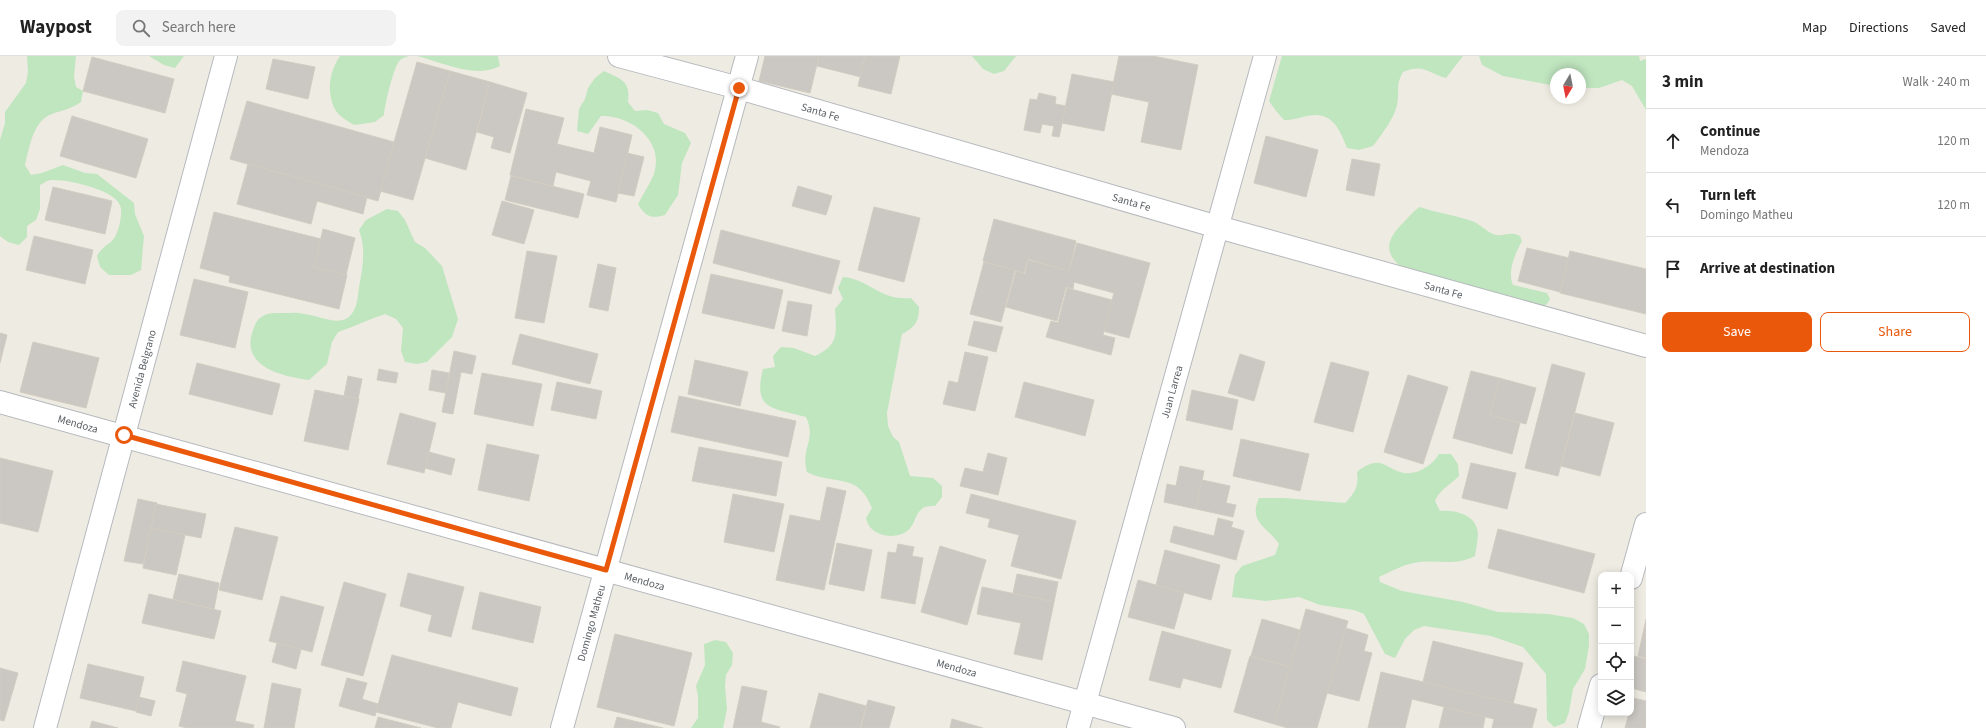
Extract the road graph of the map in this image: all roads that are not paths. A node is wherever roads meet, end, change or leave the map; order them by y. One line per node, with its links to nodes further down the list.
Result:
1 (226, 56): 9 (street, Avenida Belgrano)
2 (619, 56): 5 (street, Santa Fe)
3 (747, 56): 5 (street, Domingo Matheu)
4 (1265, 56): 6 (street, Juan Larrea)
5 (739, 88): 6 (street, Santa Fe); 11 (street, Domingo Matheu)
6 (1218, 227): 7 (street, Santa Fe); 14 (street, Juan Larrea)
7 (1646, 346)
8 (0, 402): 9 (street, Mendoza)
9 (124, 435): 11 (street, Mendoza); 15 (street, Avenida Belgrano)
10 (1646, 524): 12 (street)
11 (606, 570): 14 (street, Mendoza); 16 (street, Domingo Matheu)
12 (1633, 572)
13 (1598, 696): 19 (street)
14 (1085, 704): 17 (street, Juan Larrea); 18 (street, Mendoza)
15 (45, 728)
16 (562, 728)
17 (1078, 728)
18 (1174, 728)
19 (1589, 728)

